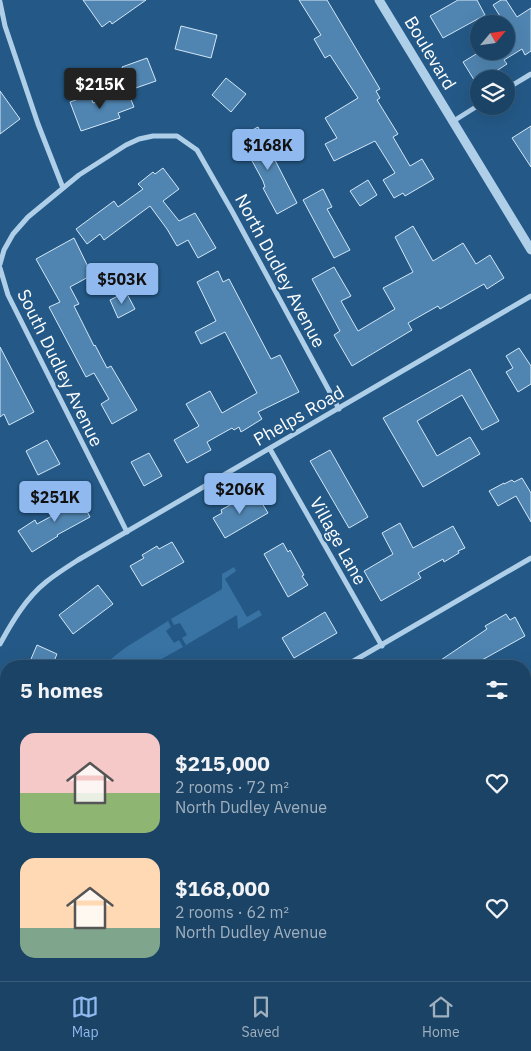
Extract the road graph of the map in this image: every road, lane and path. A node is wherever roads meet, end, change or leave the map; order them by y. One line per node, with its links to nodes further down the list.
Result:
1 (379, 0): 6 (street, Boulevard)
2 (0, 2): 7 (street)
3 (531, 74): 4 (street)
4 (515, 84)
5 (470, 111): 6 (street)
6 (452, 122): 8 (street, Boulevard)
7 (63, 188): 9 (street, South Dudley Avenue); 11 (street, North Dudley Avenue)
8 (531, 250)
9 (0, 266): 13 (street, South Dudley Avenue)
10 (531, 296): 11 (street, Phelps Road)
11 (340, 409): 12 (street, Phelps Road)
12 (270, 449): 13 (street, Phelps Road); 16 (street, Village Lane)
13 (127, 532): 15 (street, Phelps Road)
14 (531, 558): 16 (street)
15 (0, 644)
16 (382, 646): 17 (street)
17 (356, 660)

